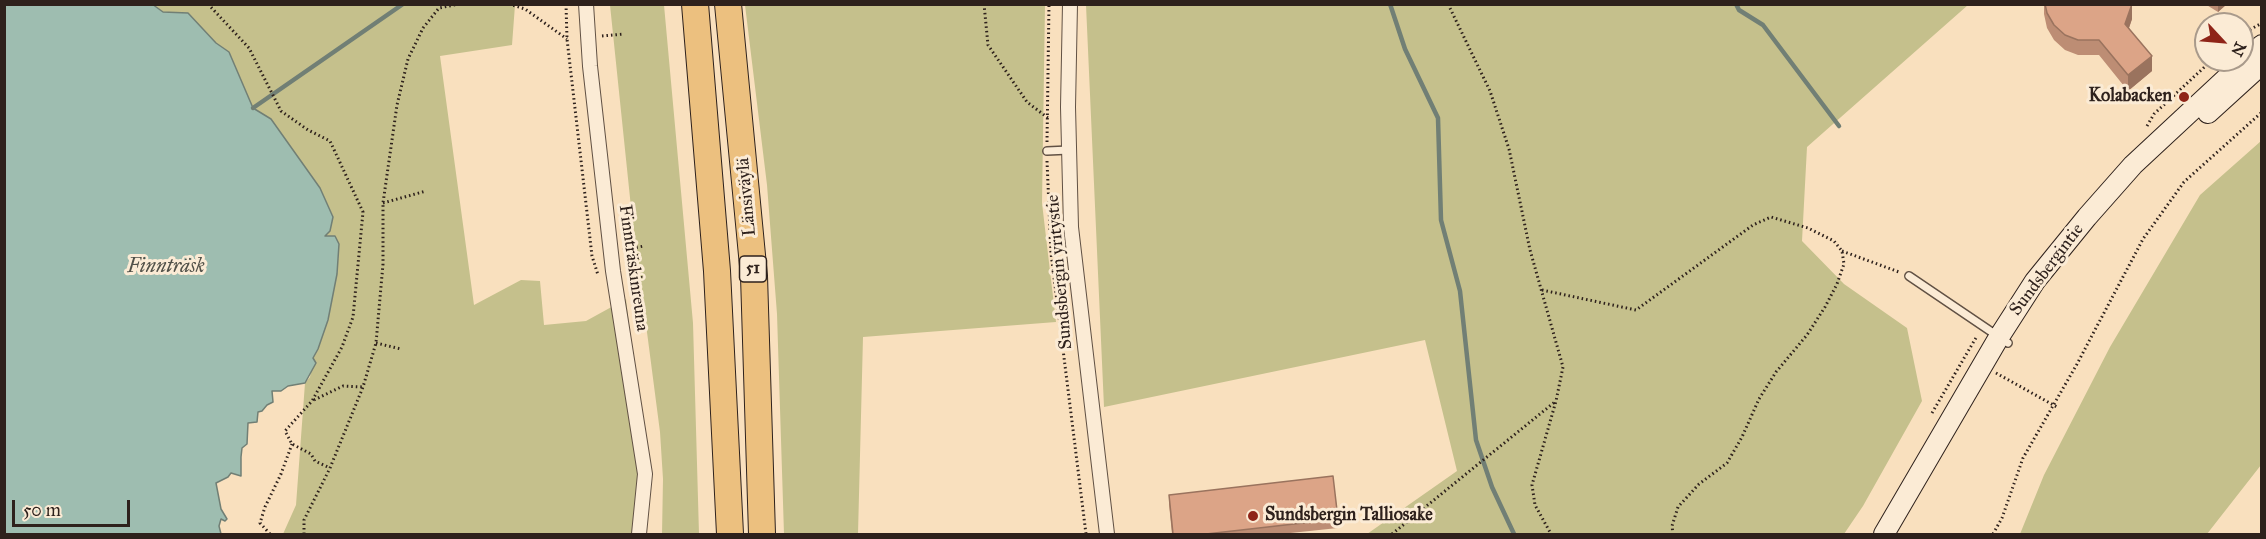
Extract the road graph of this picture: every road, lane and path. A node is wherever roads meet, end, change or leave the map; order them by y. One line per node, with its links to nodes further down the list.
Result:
1 (208, 4): 29 (path)
2 (459, 4): 12 (path)
3 (509, 4): 4 (path)
4 (566, 4)
5 (586, 4): 36 (street, Finnträskinreuna)
6 (694, 4): 37 (highway, Länsiväylä / 51)
7 (728, 4): 38 (highway, Länsiväylä / 51)
8 (984, 4): 16 (path)
9 (1049, 4): 16 (path)
10 (1070, 4): 17 (street, Sundsbergin yritystie)
11 (1448, 4): 23 (path)
12 (438, 6): 20 (path)
13 (2262, 45): 24 (main road, Sundsbergintie)
14 (2262, 64): 24 (main road, Sundsbergintie)
15 (2262, 112): 31 (path)
16 (1048, 117): 18 (path)
17 (1069, 150): 18 (lane); 40 (street, Sundsbergin yritystie)
18 (1047, 151): 39 (path)
19 (426, 191): 20 (path)
20 (383, 203): 25 (path)
21 (1842, 251): 22 (path); 23 (path); 43 (path)
22 (1909, 276): 24 (lane)
23 (1542, 290): 30 (path)
24 (2004, 340): 27 (main road, Sundsbergintie); 44 (main road, Sundsbergintie)
25 (376, 343): 26 (path); 28 (path)
26 (401, 349)
27 (1992, 371): 31 (path); 45 (main road, Sundsbergintie)
28 (363, 387): 29 (path); 33 (path)
29 (312, 401): 32 (path)
30 (1557, 401): 41 (path); 42 (path)
31 (2055, 406): 46 (path)
32 (292, 444): 33 (path); 34 (path)
33 (330, 468): 35 (path)
34 (270, 534)
35 (304, 534)
36 (639, 534)
37 (730, 534)
38 (762, 534)
39 (1086, 534)
40 (1107, 534)
41 (1392, 534)
42 (1551, 534)
43 (1673, 534)
44 (1884, 534)
45 (1899, 534)
46 (1994, 534)

